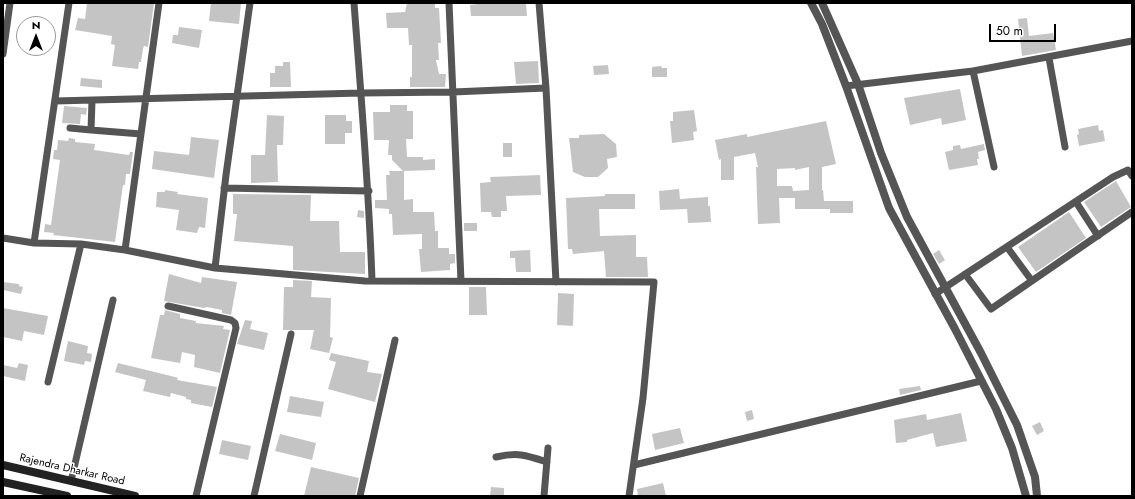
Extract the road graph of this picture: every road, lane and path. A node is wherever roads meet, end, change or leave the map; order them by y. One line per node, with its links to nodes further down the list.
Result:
1 (10, 3): 10 (street)
2 (69, 3): 22 (street)
3 (159, 3): 21 (street)
4 (250, 3): 20 (street)
5 (354, 3): 19 (street)
6 (449, 3): 18 (street)
7 (539, 3): 17 (street)
8 (811, 3): 16 (street)
9 (822, 3): 15 (street)
10 (5, 29): 12 (street)
11 (1132, 42): 13 (street)
12 (3, 54)
13 (1050, 58): 14 (street); 27 (street)
14 (973, 71): 15 (street); 30 (street)
15 (858, 84): 16 (street); 28 (street)
16 (846, 86): 29 (street)
17 (546, 88): 18 (street); 47 (street)
18 (453, 92): 19 (street); 45 (street)
19 (361, 93): 20 (street); 33 (street)
20 (237, 96): 21 (street); 32 (street)
21 (146, 100): 23 (street); 26 (street)
22 (55, 101): 23 (street); 38 (street)
23 (92, 101): 25 (street)
24 (70, 128): 25 (street)
25 (90, 130): 26 (street)
26 (141, 134): 41 (street)
27 (1065, 147)
28 (883, 159): 29 (street); 48 (street)
29 (873, 163): 49 (street)
30 (994, 167)
31 (1132, 176): 34 (street)
32 (224, 188): 33 (street); 42 (street)
33 (369, 191): 44 (street)
34 (1076, 202): 36 (street); 40 (street)
35 (1132, 212): 36 (street)
36 (1098, 236): 46 (street)
37 (3, 238): 38 (street)
38 (34, 243): 39 (street)
39 (81, 244): 41 (street); 57 (street)
40 (1007, 247): 43 (street); 46 (street)
41 (126, 250): 42 (street)
42 (215, 268): 44 (street)
43 (965, 274): 46 (street); 48 (street)
44 (372, 281): 45 (street)
45 (461, 281): 47 (street)
46 (1032, 281)
47 (556, 282): 62 (street)
48 (945, 288): 49 (street); 54 (street)
49 (935, 294): 55 (street)
50 (113, 300): 63 (street)
51 (168, 306): 67 (street)
52 (292, 334): 68 (street)
53 (395, 340): 69 (street)
54 (985, 360): 55 (street); 73 (street)
55 (974, 366): 56 (street)
56 (981, 381): 62 (street); 72 (street)
57 (48, 382)
58 (548, 448): 60 (street)
59 (496, 457): 60 (street)
60 (547, 462): 70 (street)
61 (3, 465): 63 (main road, Rajendra Dharkar Road)
62 (634, 465): 71 (street)
63 (71, 481): 66 (main road, Rajendra Dharkar Road)
64 (3, 482): 65 (main road)
65 (68, 496)
66 (135, 496)
67 (196, 496)
68 (254, 496)
69 (360, 496)
70 (544, 496)
71 (629, 496)
72 (1026, 496)
73 (1037, 496)

